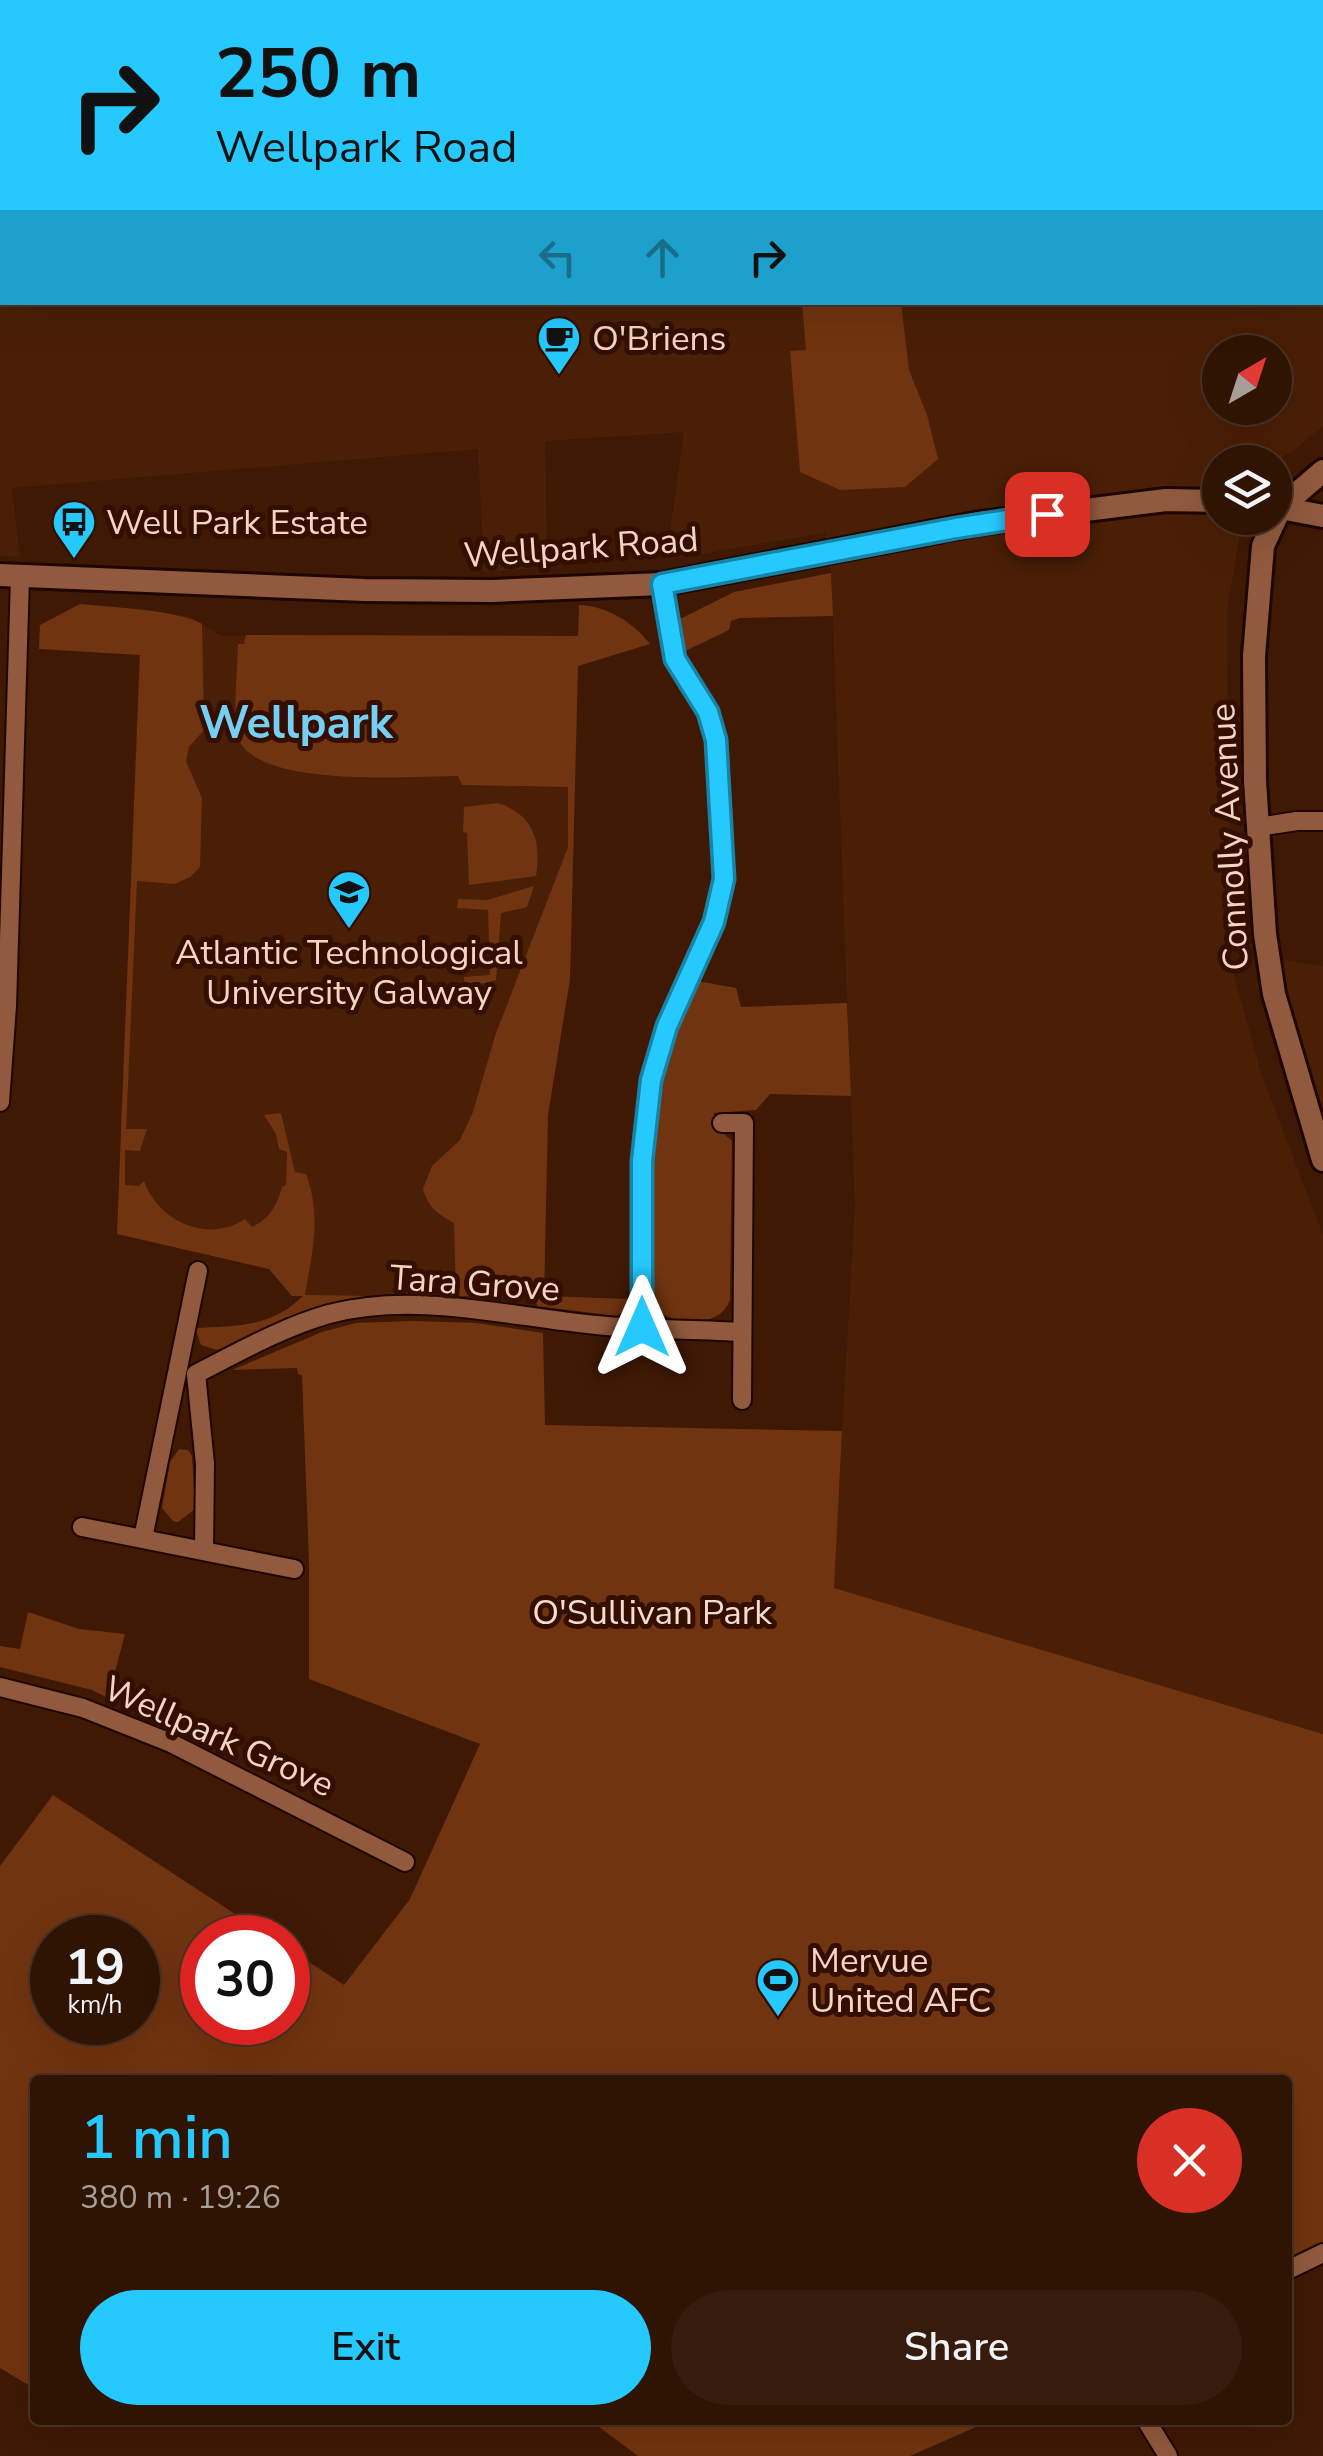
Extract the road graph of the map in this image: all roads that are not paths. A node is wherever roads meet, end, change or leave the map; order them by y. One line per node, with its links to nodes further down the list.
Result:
1 (1323, 471): 2 (main road)
2 (1292, 496)
3 (1202, 501): 8 (main road, Wellpark Road)
4 (1292, 510): 5 (main road)
5 (1323, 516)
6 (1267, 535): 10 (main road, Connolly Avenue)
7 (10, 576): 8 (main road, Wellpark Road); 11 (street)
8 (662, 584): 15 (street)
9 (1323, 822): 10 (street)
10 (1258, 827): 13 (main road, Connolly Avenue)
11 (0, 1102)
12 (722, 1123): 16 (street)
13 (1323, 1160)
14 (198, 1271): 17 (street)
15 (642, 1327): 16 (street, Tara Grove); 17 (street, Tara Grove)
16 (742, 1332): 18 (street)
17 (187, 1372): 20 (street); 21 (street)
18 (742, 1400)
19 (82, 1527): 20 (street)
20 (143, 1538): 21 (street)
21 (204, 1550): 22 (street)
22 (294, 1568)
23 (0, 1686): 24 (street, Wellpark Grove)
24 (405, 1862)
25 (1323, 2253): 26 (street)
26 (1292, 2268)
27 (1149, 2425): 28 (street)
28 (1168, 2456)

